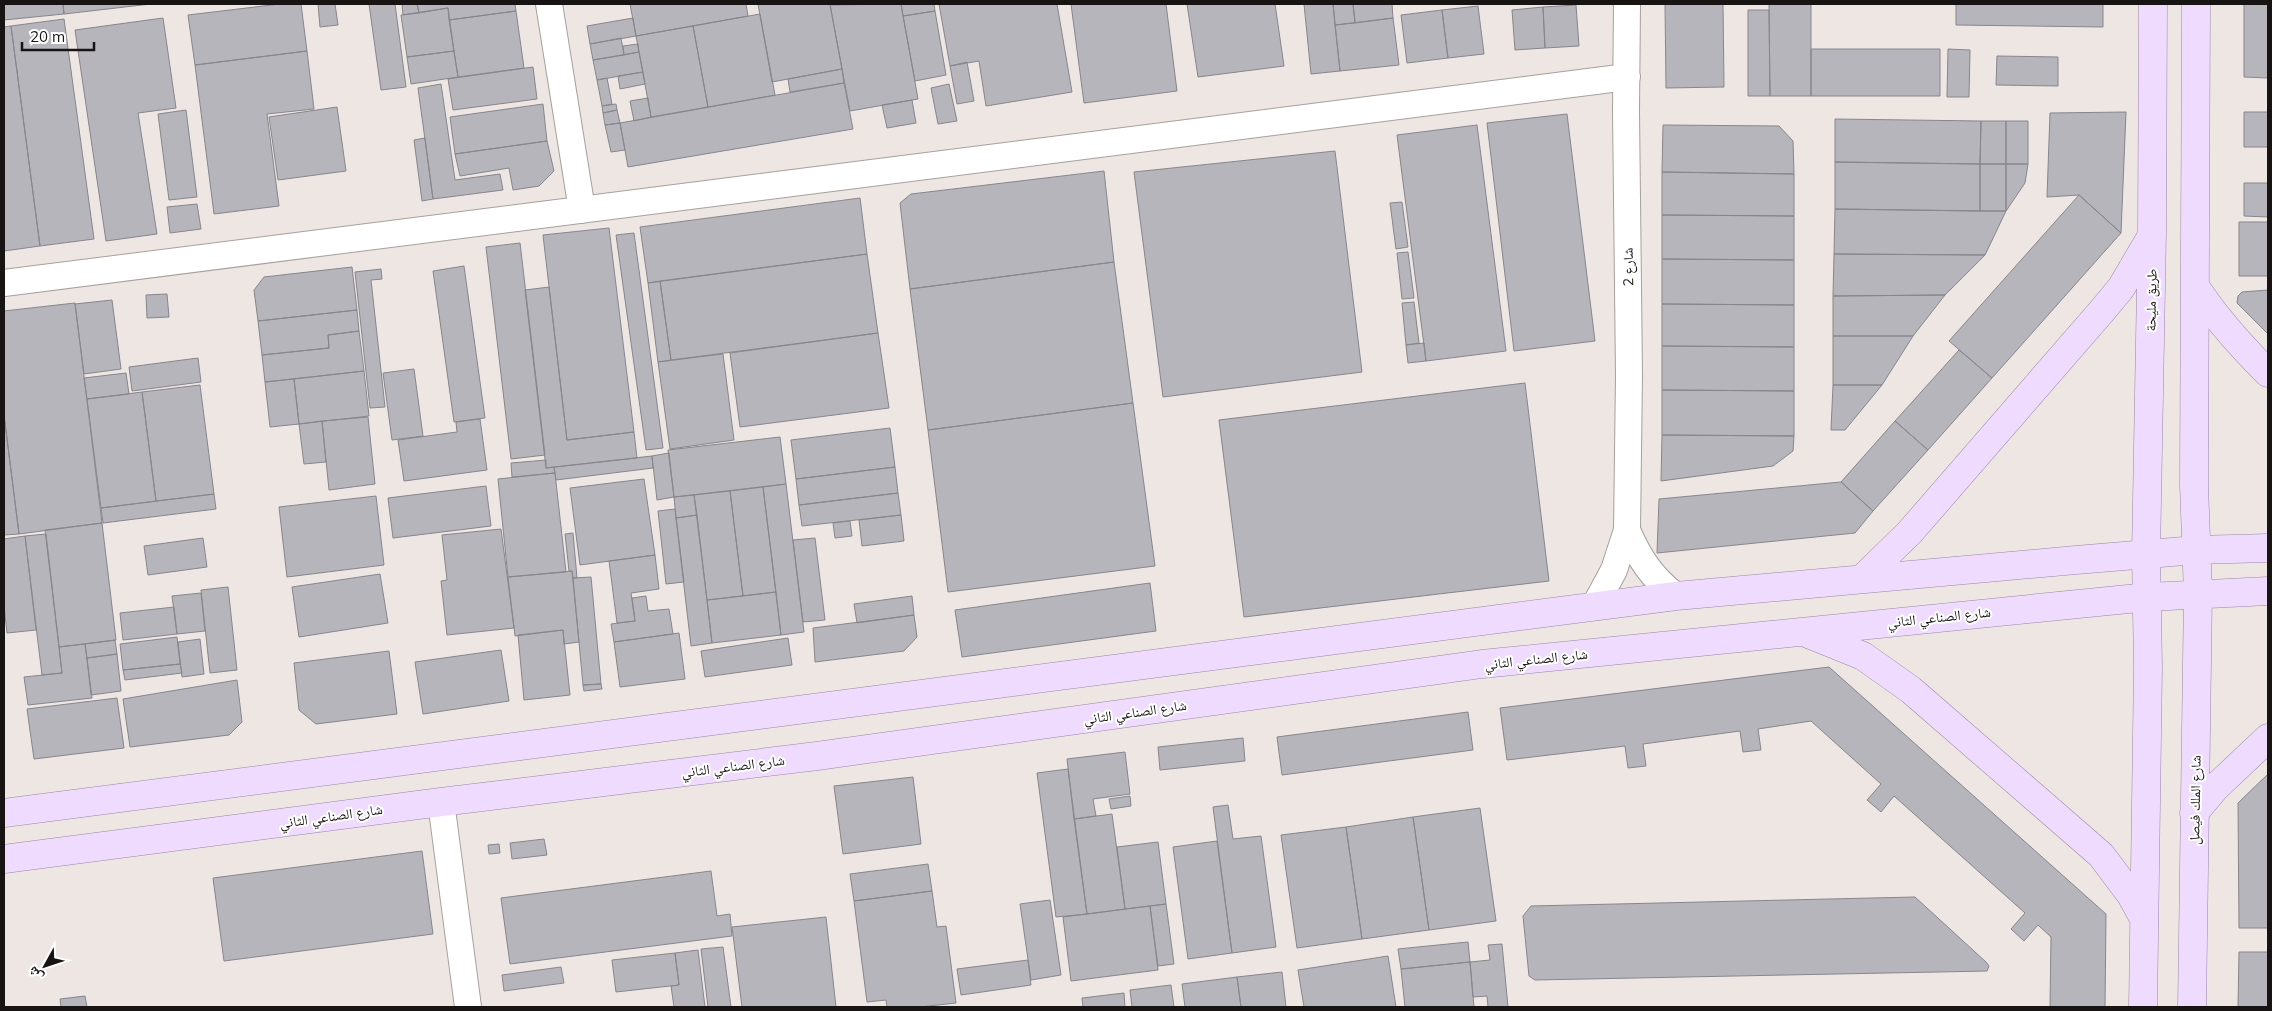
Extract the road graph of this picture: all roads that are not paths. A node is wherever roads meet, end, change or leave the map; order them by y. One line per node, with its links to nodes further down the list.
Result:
1 (549, 4): 6 (street)
2 (1627, 4): 5 (street, شارع 2)
3 (2153, 4): 7 (main road, طريق مليحة)
4 (2196, 4): 9 (main road)
5 (1626, 77): 6 (street); 11 (street, شارع 2)
6 (582, 210): 8 (street)
7 (2152, 234): 14 (main road, طريق مليحة); 15 (main road)
8 (4, 283)
9 (2195, 286): 10 (main road); 13 (main road)
10 (2268, 373)
11 (1627, 530): 18 (street, شارع 2); 20 (street, شارع 2)
12 (2268, 548): 13 (main road)
13 (2196, 550): 14 (main road); 17 (main road)
14 (2146, 555): 15 (main road); 19 (main road, طريق مليحة)
15 (1862, 578): 18 (main road)
16 (2268, 591): 17 (main road, شارع الصناعي الثاني)
17 (2198, 593): 19 (main road, شارع الصناعي الثاني); 24 (main road, شارع الملك فيصل)
18 (1676, 596): 20 (main road)
19 (2148, 597): 21 (main road, شارع الصناعي الثاني); 27 (main road)
20 (1594, 607): 25 (main road)
21 (1800, 631): 23 (main road, شارع الصناعي الثاني); 27 (main road)
22 (2268, 738): 24 (main road)
23 (441, 802): 26 (main road, شارع الصناعي الثاني); 28 (street)
24 (2194, 813): 30 (main road, شارع الملك فيصل)
25 (4, 814)
26 (4, 860)
27 (2143, 917): 29 (main road)
28 (468, 1007)
29 (2143, 1007)
30 (2192, 1007)

